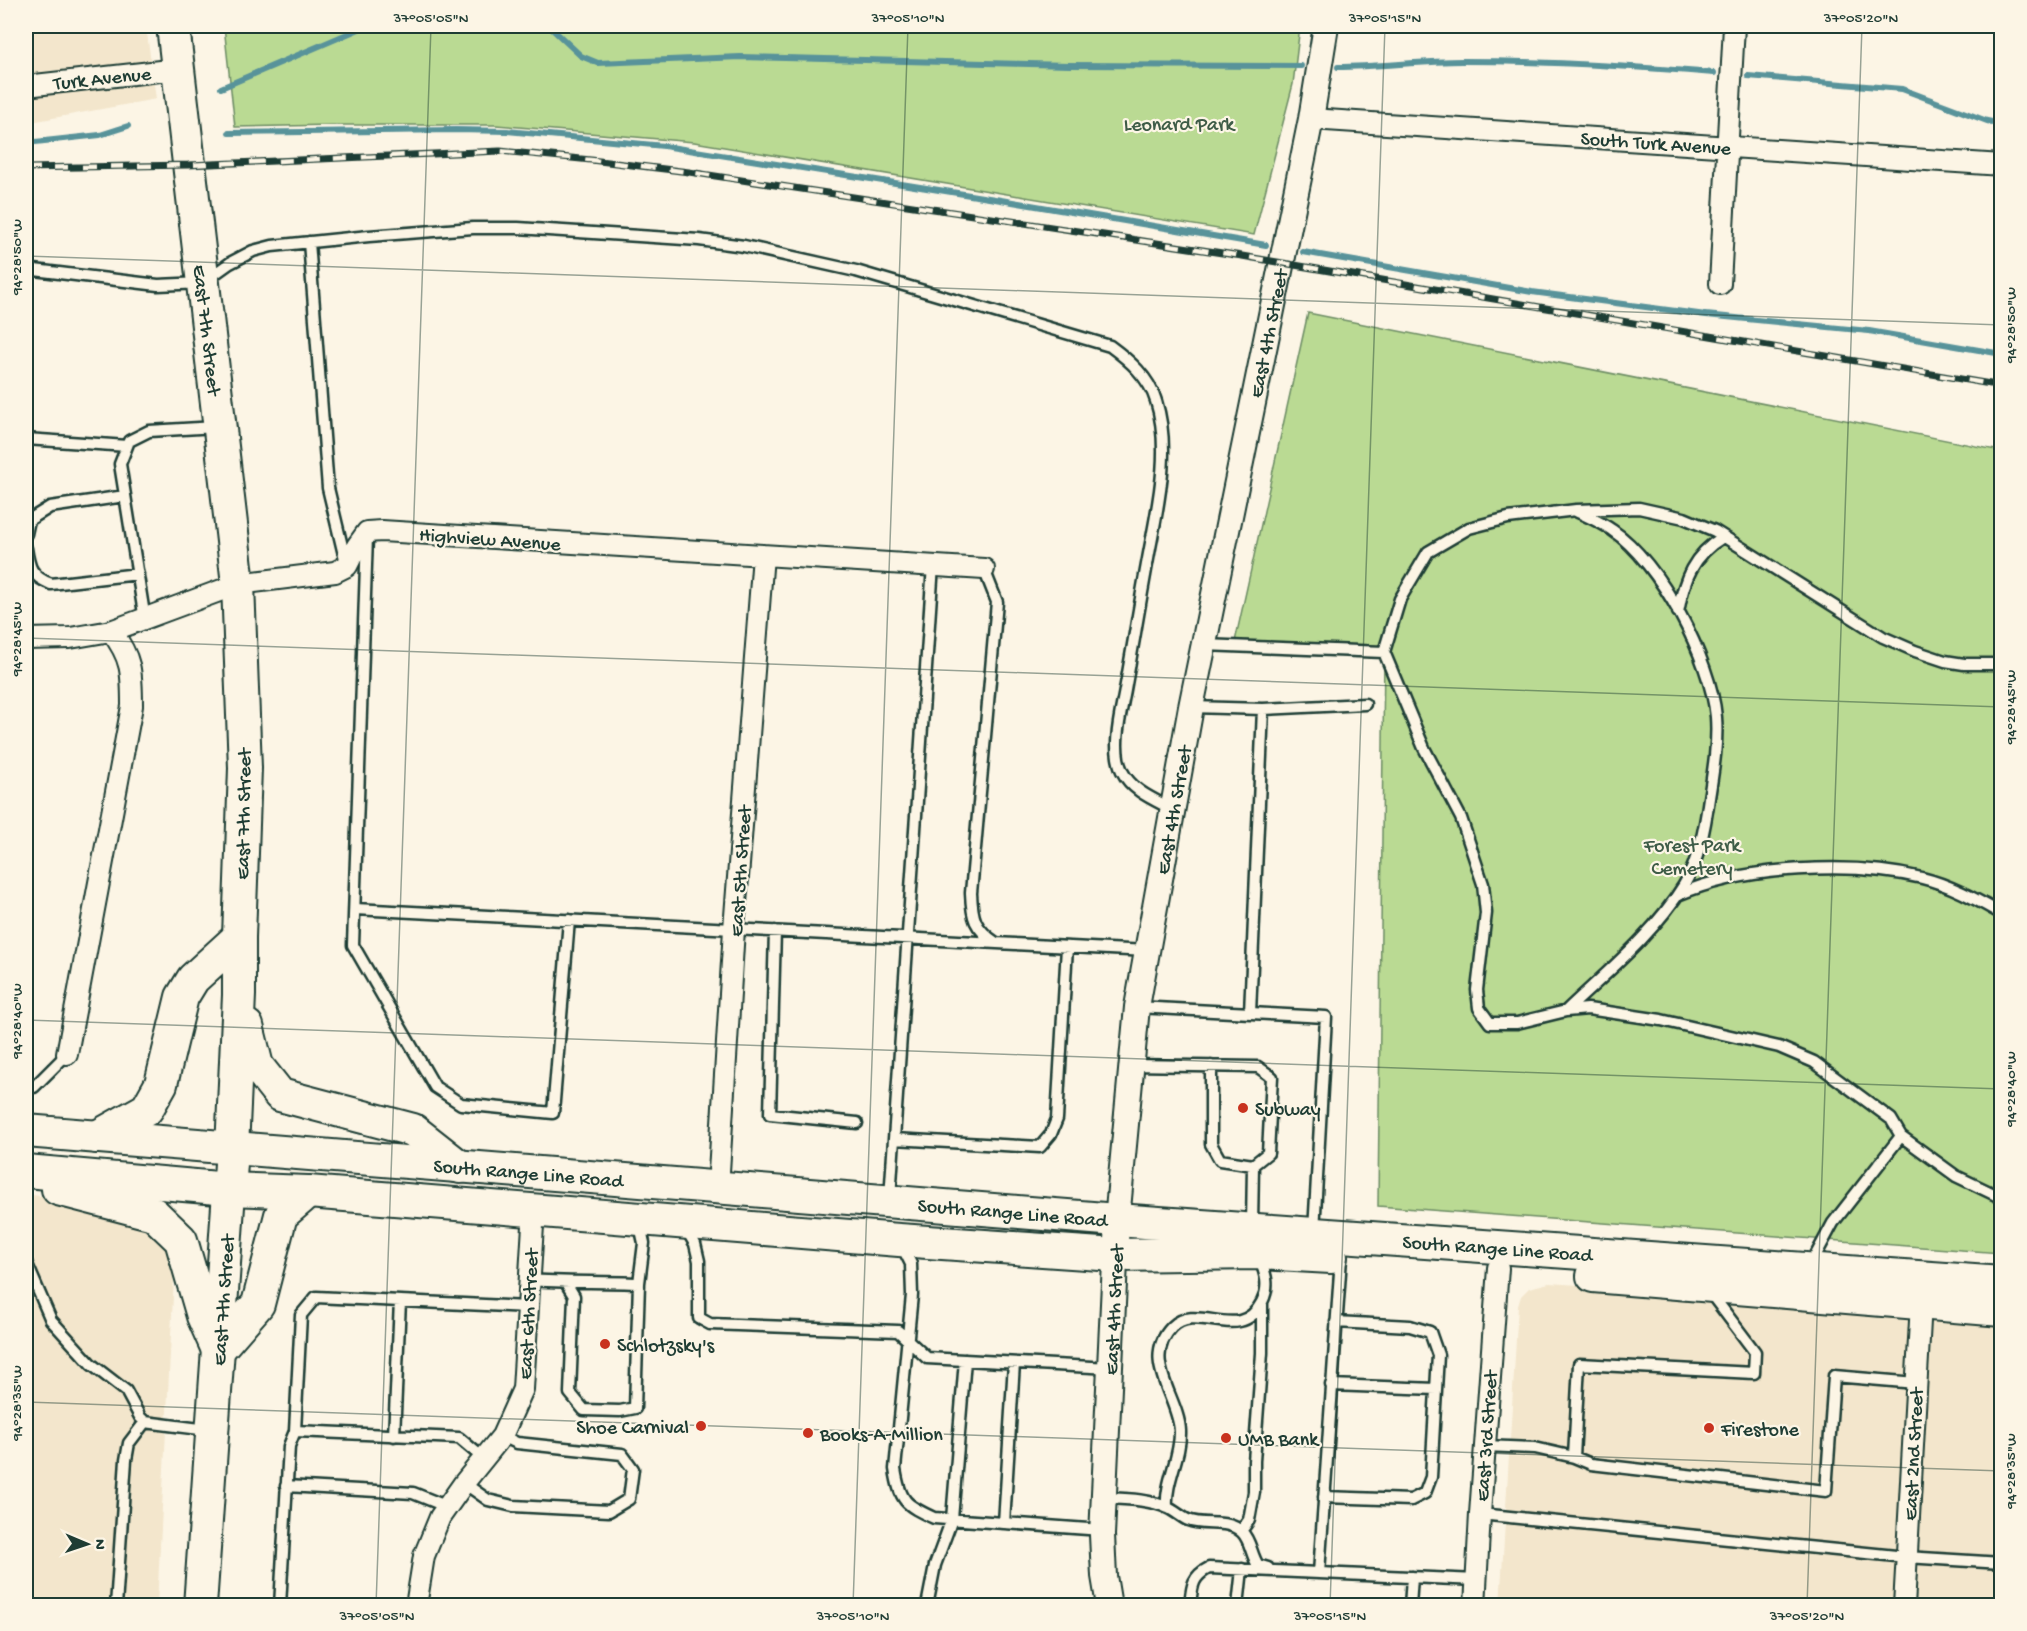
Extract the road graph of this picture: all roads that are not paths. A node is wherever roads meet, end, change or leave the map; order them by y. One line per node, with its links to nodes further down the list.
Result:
1 (173, 26): 4 (main road, East 7th Street)
2 (1326, 26): 6 (street, East 4th Street)
3 (1734, 26): 7 (street)
4 (178, 69): 5 (street, Turk Avenue); 11 (main road, East 7th Street)
5 (26, 86)
6 (1311, 119): 7 (street, South Turk Avenue); 32 (street, East 4th Street)
7 (1727, 147): 8 (street, South Turk Avenue); 12 (street)
8 (2001, 165)
9 (309, 242): 11 (lane); 24 (lane); 38 (lane)
10 (26, 269): 11 (lane)
11 (202, 283): 13 (main road, East 7th Street)
12 (1720, 284)
13 (219, 426): 15 (lane); 27 (main road, East 7th Street)
14 (26, 440): 15 (lane)
15 (127, 446): 16 (lane)
16 (125, 496): 19 (lane); 26 (lane)
17 (1576, 510): 20 (lane); 28 (lane); 33 (lane)
18 (367, 532): 22 (street, Highview Avenue); 24 (street); 40 (lane)
19 (26, 534)
20 (1723, 537): 28 (lane); 34 (lane)
21 (26, 548): 26 (lane)
22 (763, 555): 23 (street, Highview Avenue); 43 (street, East 5th Street)
23 (933, 565): 25 (street, Highview Avenue); 46 (lane)
24 (347, 566): 27 (street)
25 (984, 569): 47 (lane)
26 (138, 574): 29 (lane)
27 (238, 584): 29 (street); 45 (main road, East 7th Street)
28 (1678, 612): 39 (lane)
29 (145, 620): 30 (street)
30 (111, 631): 31 (street); 54 (street)
31 (26, 639)
32 (1203, 645): 33 (lane); 36 (street, East 4th Street)
33 (1384, 652): 52 (lane)
34 (2001, 664)
35 (1365, 704): 37 (lane)
36 (1191, 707): 37 (lane); 38 (street, East 4th Street)
37 (1263, 709): 53 (lane)
38 (1172, 809): 49 (street, East 4th Street)
39 (1675, 897): 41 (lane); 52 (lane)
40 (355, 909): 42 (lane); 42 (lane)
41 (2001, 914)
42 (569, 920): 43 (lane)
43 (734, 929): 44 (lane); 67 (street, East 5th Street)
44 (775, 931): 46 (lane); 58 (lane)
45 (239, 937): 50 (main road, East 7th Street); 61 (main road)
46 (906, 938): 47 (lane); 62 (lane)
47 (996, 943): 48 (lane)
48 (1067, 947): 49 (lane); 62 (lane)
49 (1147, 951): 51 (street, East 4th Street)
50 (239, 995): 63 (main road, East 7th Street); 65 (main road)
51 (1137, 1006): 53 (lane); 55 (street, East 4th Street)
52 (1566, 1011): 60 (lane)
53 (1250, 1013): 76 (lane)
54 (67, 1054): 57 (lane)
55 (1130, 1065): 56 (lane); 74 (street, East 4th Street)
56 (1211, 1066): 64 (lane); 64 (lane)
57 (26, 1085)
58 (858, 1122)
59 (26, 1131): 61 (main road, South Range Line Road)
60 (1900, 1136): 70 (lane); 83 (lane)
61 (97, 1137): 63 (main road, South Range Line Road)
62 (894, 1139): 71 (lane)
63 (232, 1149): 65 (main road, South Range Line Road); 68 (main road, East 7th Street)
64 (1253, 1165): 78 (lane)
65 (460, 1167): 67 (main road, South Range Line Road)
66 (29, 1171): 68 (main road, South Range Line Road); 96 (main road)
67 (718, 1188): 71 (main road, South Range Line Road)
68 (229, 1189): 69 (main road, South Range Line Road); 96 (main road, East 7th Street)
69 (308, 1192): 72 (main road, South Range Line Road); 96 (main road)
70 (2001, 1198)
71 (890, 1202): 74 (main road, South Range Line Road)
72 (534, 1209): 73 (main road, South Range Line Road); 84 (street, East 6th Street)
73 (638, 1219): 75 (main road, South Range Line Road); 86 (lane)
74 (1117, 1220): 78 (main road, South Range Line Road); 79 (street, East 4th Street)
75 (681, 1221): 77 (main road, South Range Line Road); 95 (lane)
76 (1314, 1234): 78 (main road, South Range Line Road); 83 (main road, South Range Line Road)
77 (899, 1240): 79 (main road, South Range Line Road); 95 (lane)
78 (1254, 1241): 79 (main road, South Range Line Road); 80 (main road, South Range Line Road); 90 (lane)
79 (1115, 1255): 99 (street, East 4th Street)
80 (1341, 1258): 82 (main road, South Range Line Road); 94 (lane)
81 (26, 1262): 103 (lane)
82 (1498, 1268): 88 (main road, South Range Line Road); 108 (street, East 3rd Street)
83 (1809, 1270): 87 (main road, South Range Line Road)
84 (529, 1280): 85 (lane); 92 (street, East 6th Street)
85 (566, 1282): 86 (lane); 86 (lane)
86 (639, 1283)
87 (2001, 1283)
88 (1705, 1285): 91 (main road, South Range Line Road); 109 (lane)
89 (400, 1301): 92 (lane); 105 (lane); 106 (lane)
90 (1262, 1303): 116 (lane); 121 (lane)
91 (1921, 1304): 93 (main road, South Range Line Road); 100 (street, East 2nd Street)
92 (528, 1307): 107 (street, East 6th Street)
93 (2001, 1310)
94 (1336, 1322): 101 (lane); 102 (lane)
95 (908, 1340): 97 (lane); 118 (lane)
96 (218, 1350): 104 (main road, East 7th Street)
97 (965, 1360): 98 (lane); 118 (lane)
98 (1014, 1363): 99 (lane); 119 (lane)
99 (1110, 1368): 114 (street, East 4th Street)
100 (1916, 1383): 109 (lane); 122 (street, East 2nd Street)
101 (1331, 1385): 102 (lane); 113 (lane)
102 (1436, 1389): 113 (lane)
103 (145, 1422): 104 (lane); 129 (lane)
104 (212, 1430): 130 (main road, East 7th Street)
105 (295, 1431): 106 (lane); 112 (lane)
106 (394, 1436): 110 (lane)
107 (502, 1436): 110 (street, East 6th Street); 111 (lane)
108 (1485, 1446): 109 (lane); 117 (street, East 3rd Street)
109 (1574, 1457)
110 (484, 1459): 111 (street, East 6th Street)
111 (464, 1483): 115 (street, East 6th Street)
112 (286, 1486): 115 (lane); 131 (lane)
113 (1324, 1497): 126 (lane)
114 (1104, 1498): 116 (lane); 120 (street, East 4th Street)
115 (448, 1507): 132 (street, East 6th Street)
116 (1167, 1507): 121 (lane)
117 (1480, 1514): 122 (lane); 128 (street, East 3rd Street)
118 (952, 1519): 119 (lane); 133 (lane)
119 (1004, 1523): 120 (lane)
120 (1102, 1530): 134 (street, East 4th Street)
121 (1241, 1531): 125 (lane)
122 (1906, 1557): 123 (lane); 139 (street, East 2nd Street)
123 (2001, 1563)
124 (1242, 1569): 125 (lane); 135 (lane); 136 (lane)
125 (1280, 1571): 126 (lane)
126 (1319, 1573): 127 (lane)
127 (1413, 1577): 128 (lane); 137 (lane)
128 (1477, 1580): 138 (street, East 3rd Street)
129 (116, 1605)
130 (200, 1605)
131 (280, 1605)
132 (416, 1605)
133 (927, 1605)
134 (1109, 1605)
135 (1190, 1605)
136 (1238, 1605)
137 (1410, 1605)
138 (1475, 1605)
139 (1904, 1605)

